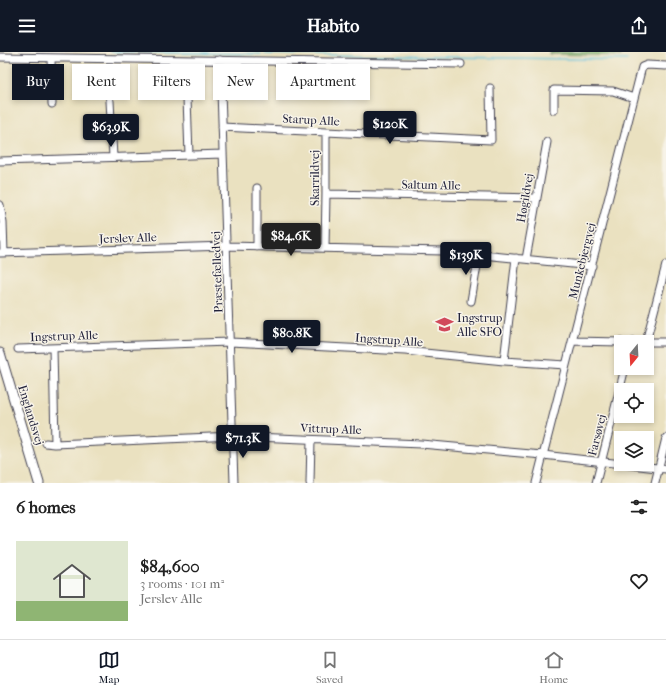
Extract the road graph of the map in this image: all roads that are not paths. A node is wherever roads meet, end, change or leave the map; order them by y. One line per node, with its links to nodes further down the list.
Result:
1 (0, 57): 2 (street)
2 (51, 58): 3 (street); 10 (street)
3 (220, 60): 4 (street); 12 (street, Præstefælledvej)
4 (462, 64)
5 (666, 66): 7 (street, Munkebjergvej)
6 (490, 88): 13 (street, Starup Alle)
7 (634, 98): 11 (street); 31 (street, Munkebjergvej)
8 (110, 100): 17 (street)
9 (187, 100): 16 (street)
10 (52, 104)
11 (554, 110)
12 (222, 127): 13 (street, Starup Alle); 15 (street, Præstefælledvej)
13 (326, 132): 20 (street, Skarrildvej)
14 (547, 142): 21 (street, Høgildvej)
15 (223, 154): 16 (street); 23 (street, Præstefælledvej)
16 (189, 155): 17 (street)
17 (113, 157): 18 (street)
18 (0, 161)
19 (257, 188): 24 (street)
20 (326, 194): 21 (street, Saltum Alle); 25 (street, Skarrildvej)
21 (536, 198): 29 (street, Høgildvej)
22 (0, 205): 26 (street)
23 (227, 246): 24 (street, Jerslev Alle); 26 (street, Jerslev Alle); 35 (street, Præstefælledvej)
24 (257, 247): 25 (street, Jerslev Alle)
25 (325, 248): 27 (street, Jerslev Alle)
26 (2, 253)
27 (479, 254): 28 (street, Jerslev Alle); 32 (street)
28 (516, 258): 29 (street, Jerslev Alle); 42 (street)
29 (526, 259): 31 (street, Jerslev Alle)
30 (666, 265): 33 (street)
31 (592, 266): 34 (street, Munkebjergvej)
32 (471, 301)
33 (648, 335)
34 (573, 341): 36 (street); 43 (street, Munkebjergvej)
35 (230, 342): 39 (street, Ingstrup Alle); 42 (street, Ingstrup Alle); 45 (street, Præstefælledvej)
36 (614, 342)
37 (654, 342): 38 (street)
38 (666, 342)
39 (53, 348): 40 (street, Ingstrup Alle); 49 (street)
40 (18, 349)
41 (0, 353): 53 (main road, Englandsvej)
42 (504, 361): 43 (street, Ingstrup Alle)
43 (566, 365): 50 (street, Munkebjergvej)
44 (623, 375): 51 (street, Farsøvej)
45 (233, 436): 47 (street, Vittrup Alle); 49 (street, Vittrup Alle); 54 (street, Præstefælledvej)
46 (666, 438): 52 (street)
47 (312, 440): 50 (street, Vittrup Alle); 55 (street)
48 (46, 443): 49 (street, Vittrup Alle)
49 (55, 444)
50 (543, 455): 51 (street, Vittrup Alle); 56 (street, Munkebjergvej)
51 (602, 462): 52 (street, Vittrup Alle); 57 (street, Farsøvej)
52 (662, 469): 58 (street)
53 (39, 483)
54 (234, 483)
55 (310, 483)
56 (536, 483)
57 (596, 483)
58 (655, 483)

